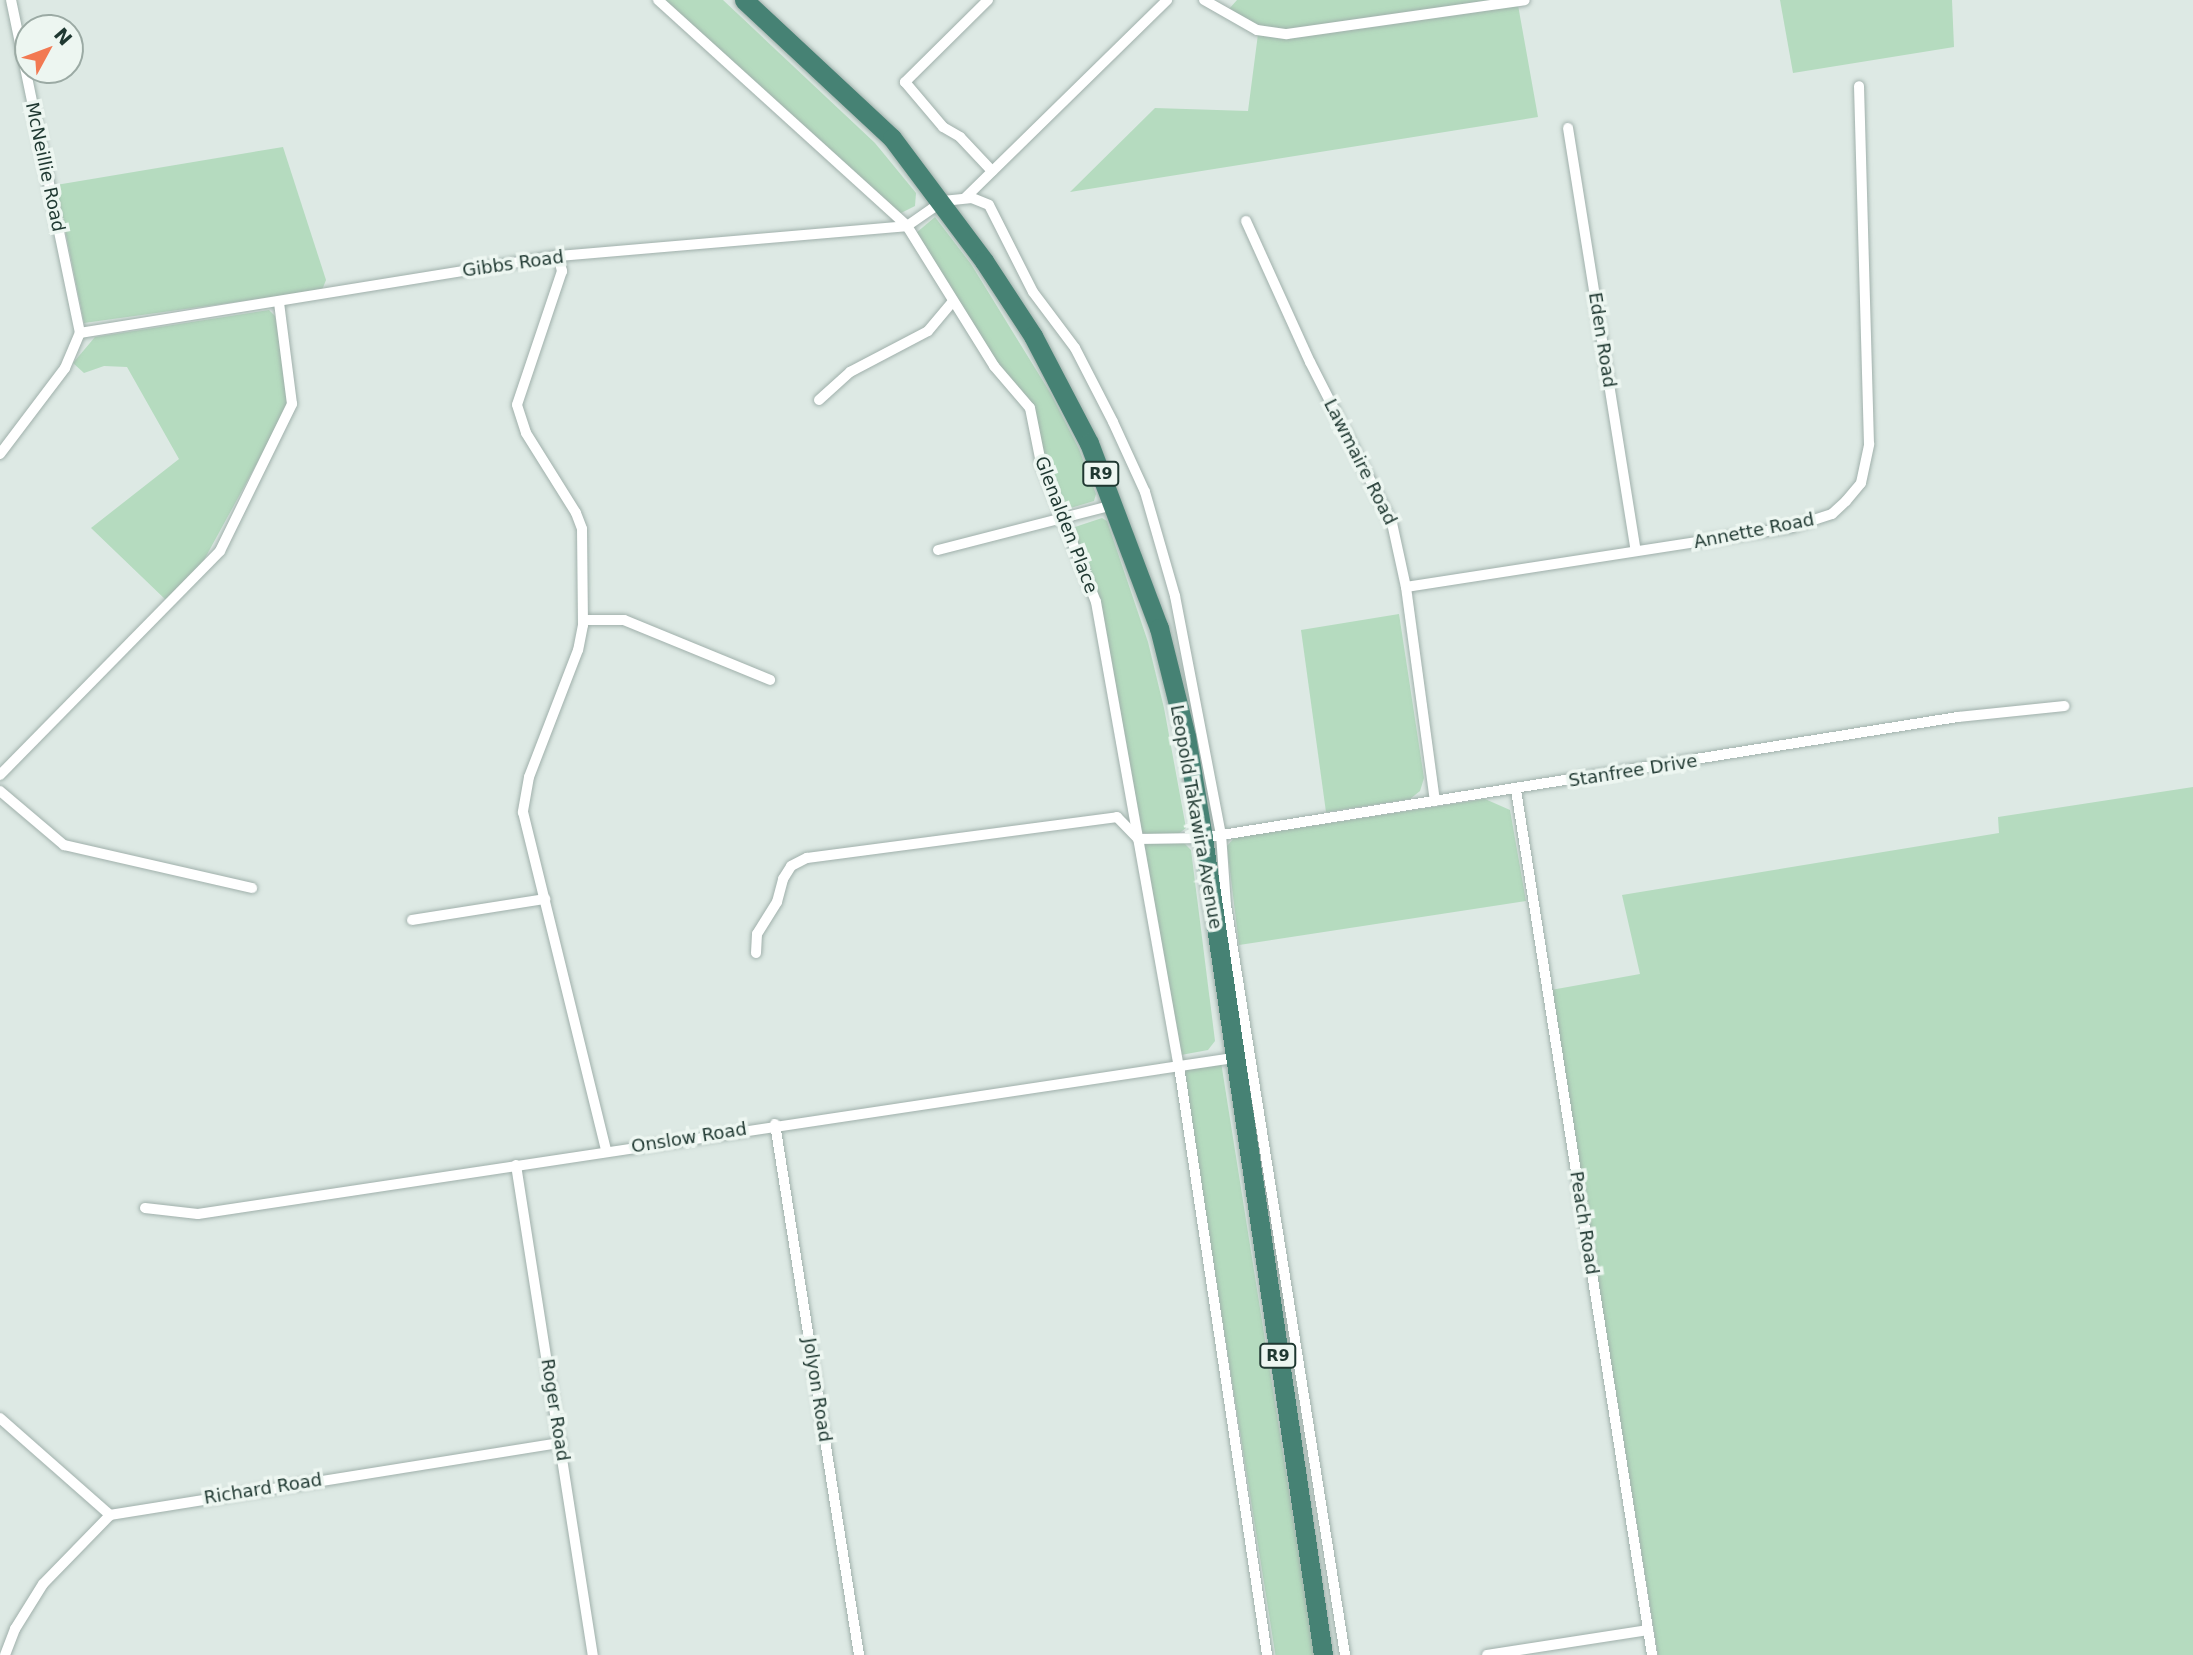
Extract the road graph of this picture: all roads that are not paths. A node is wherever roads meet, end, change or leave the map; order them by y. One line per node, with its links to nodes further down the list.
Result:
1 (658, 0): 16 (street, Glenalden Place)
2 (744, 0): 14 (highway, Leopold Takawira Avenue / R9)
3 (988, 0): 12 (street)
4 (1167, 0): 12 (street)
5 (1204, 0): 9 (street)
6 (1232, 0): 9 (street)
7 (1525, 0): 9 (street)
8 (7, 4): 20 (street, McNeillie Road)
9 (1222, 10)
10 (1859, 86): 26 (street, Annette Road)
11 (1568, 128): 26 (street, Eden Road)
12 (992, 172): 13 (street)
13 (965, 198): 14 (street); 35 (street)
14 (943, 201): 16 (street, Gibbs Road); 23 (highway, Leopold Takawira Avenue / R9)
15 (1246, 221): 27 (street, Lawmaire Road)
16 (907, 226): 17 (street, Gibbs Road); 18 (street, Glenalden Place)
17 (558, 256): 19 (street, Gibbs Road); 28 (street)
18 (953, 301): 21 (street); 24 (street, Glenalden Place)
19 (279, 303): 20 (street, Gibbs Road); 31 (street)
20 (80, 333): 22 (street)
21 (819, 400)
22 (0, 454)
23 (1113, 505): 24 (street); 35 (highway, Leopold Takawira Avenue / R9)
24 (1065, 519): 25 (street); 36 (street, Glenalden Place)
25 (938, 550)
26 (1636, 551): 27 (street, Annette Road)
27 (1406, 587): 34 (street, Lawmaire Road)
28 (583, 620): 29 (street); 38 (street)
29 (770, 680)
30 (2064, 706): 32 (street, Stanfree Drive)
31 (0, 775)
32 (1516, 790): 34 (street, Stanfree Drive); 53 (street, Peach Road)
33 (0, 791): 37 (street)
34 (1435, 801): 35 (street, Stanfree Drive)
35 (1212, 836): 36 (street, Stanfree Drive); 41 (highway, Leopold Takawira Avenue / R9)
36 (1138, 839): 40 (street); 43 (street, Glenalden Place)
37 (252, 888)
38 (545, 899): 39 (street); 45 (street)
39 (412, 920)
40 (756, 953)
41 (1238, 1024): 42 (highway, Leopold Takawira Avenue / R9); 49 (street)
42 (1233, 1058): 43 (street, Onslow Road); 48 (highway, R9)
43 (1179, 1066): 44 (street, Onslow Road); 57 (street, Glenalden Place)
44 (775, 1124): 45 (street, Onslow Road); 56 (street, Jolyon Road)
45 (606, 1151): 46 (street, Onslow Road)
46 (516, 1165): 47 (street, Onslow Road); 51 (street, Roger Road)
47 (145, 1208)
48 (1257, 1216): 49 (street); 58 (highway, R9)
49 (1277, 1230): 59 (street)
50 (0, 1418): 52 (street)
51 (561, 1443): 52 (street, Richard Road); 55 (street, Roger Road)
52 (110, 1515): 54 (street)
53 (1648, 1630): 60 (street); 61 (street, Peach Road)
54 (5, 1655)
55 (593, 1655)
56 (859, 1655)
57 (1267, 1655)
58 (1323, 1655)
59 (1345, 1655)
60 (1487, 1655)
61 (1652, 1655)

